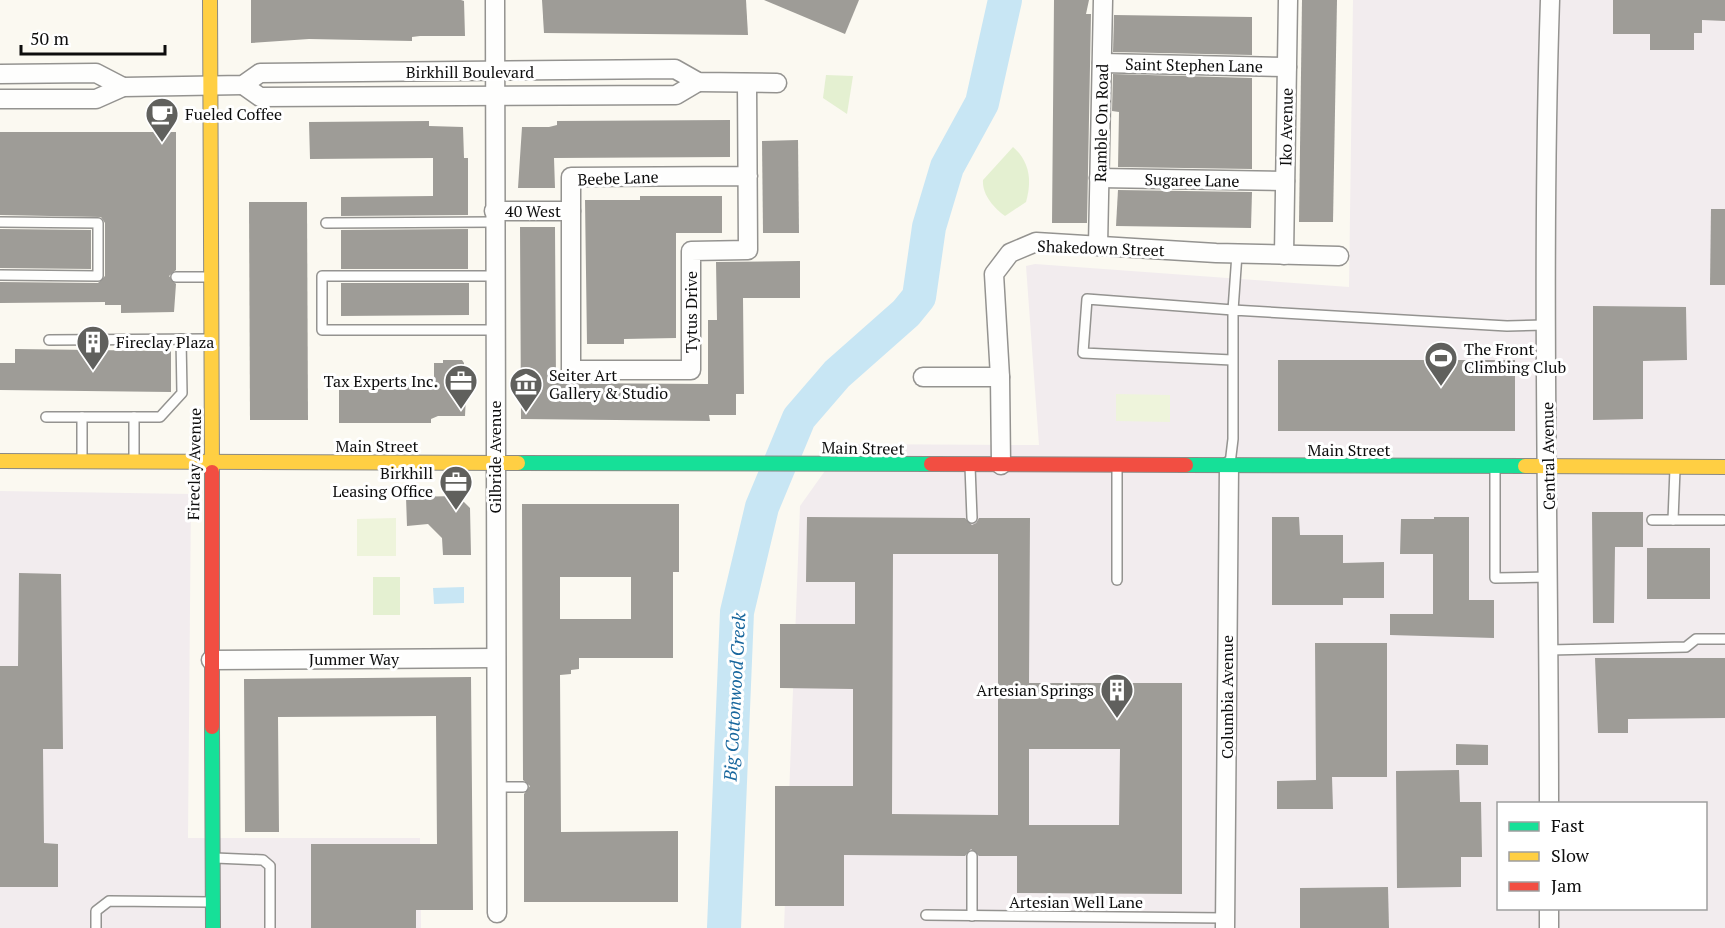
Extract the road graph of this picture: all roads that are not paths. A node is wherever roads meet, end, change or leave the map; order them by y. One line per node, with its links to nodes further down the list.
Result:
1 (210, 0): 14 (street, Fireclay Avenue)
2 (495, 0): 8 (street, Gilbride Avenue)
3 (1103, 0): 6 (street, Ramble On Road)
4 (1288, 0): 7 (street, Iko Avenue)
5 (1550, 0): 34 (street, Central Avenue)
6 (1102, 63): 7 (street, Saint Stephen Lane); 19 (street, Ramble On Road)
7 (1287, 67): 20 (street, Iko Avenue)
8 (494, 72): 10 (street, Birkhill Boulevard); 13 (street, Birkhill Boulevard); 16 (street, Gilbride Avenue)
9 (0, 74): 15 (street, Birkhill Boulevard)
10 (698, 82): 11 (street, Birkhill Boulevard); 16 (street, Birkhill Boulevard)
11 (747, 83): 12 (street, Birkhill Boulevard); 18 (street, Tytus Drive)
12 (777, 83)
13 (243, 85): 14 (street, Birkhill Boulevard); 16 (street, Birkhill Boulevard)
14 (210, 86): 15 (street, Birkhill Boulevard); 32 (street, Fireclay Avenue)
15 (123, 87): 17 (street, Birkhill Boulevard)
16 (494, 96): 22 (street, Gilbride Avenue)
17 (0, 99)
18 (748, 176): 21 (street, Beebe Lane); 40 (street, Tytus Drive)
19 (1099, 178): 20 (street, Sugaree Lane); 25 (street, Ramble On Road)
20 (1285, 181): 27 (street, Iko Avenue)
21 (571, 211): 22 (street, 40 West); 40 (street, Beebe Lane)
22 (494, 217): 24 (lane); 30 (street, Gilbride Avenue)
23 (0, 222): 29 (lane)
24 (326, 223)
25 (1098, 246): 26 (street, Shakedown Street); 42 (street, Shakedown Street)
26 (1237, 254): 27 (street, Shakedown Street); 33 (lane)
27 (1284, 255): 28 (street, Shakedown Street)
28 (1340, 256)
29 (0, 275)
30 (495, 276): 35 (street, Gilbride Avenue); 35 (lane)
31 (176, 277): 32 (lane)
32 (211, 277): 37 (street, Fireclay Avenue)
33 (1233, 310): 34 (lane); 39 (lane); 39 (lane)
34 (1545, 325): 55 (street, Central Avenue)
35 (495, 330): 50 (street, Gilbride Avenue)
36 (181, 339): 37 (lane); 38 (lane); 45 (lane)
37 (211, 339): 49 (street, Fireclay Avenue)
38 (49, 340)
39 (1232, 360): 54 (lane)
40 (571, 370)
41 (923, 377): 42 (street)
42 (1000, 377): 51 (street, Shakedown Street)
43 (46, 417): 44 (lane)
44 (82, 417): 45 (lane); 47 (lane)
45 (134, 417): 48 (lane)
46 (0, 461): 47 (street, Main Street)
47 (82, 461): 48 (street, Main Street)
48 (134, 461): 49 (street, Main Street)
49 (210, 461): 50 (street, Main Street); 68 (street, Fireclay Avenue)
50 (495, 462): 53 (street, Main Street); 67 (street, Gilbride Avenue)
51 (1001, 465): 52 (street, Main Street); 53 (street, Main Street)
52 (1117, 465): 54 (street, Main Street); 64 (lane)
53 (970, 466): 59 (lane)
54 (1229, 466): 56 (street, Main Street); 79 (street, Columbia Avenue)
55 (1549, 466): 56 (street, Main Street); 57 (street, Main Street); 63 (street, Central Avenue)
56 (1496, 467): 63 (lane)
57 (1675, 467): 58 (street, Main Street); 61 (lane)
58 (1725, 467)
59 (972, 518)
60 (1652, 520): 61 (lane)
61 (1673, 520): 62 (lane)
62 (1723, 520)
63 (1549, 577): 66 (street, Central Avenue)
64 (1117, 580)
65 (1725, 639): 66 (lane)
66 (1549, 650): 71 (street, Central Avenue)
67 (496, 658): 68 (street, Jummer Way); 69 (street, Gilbride Avenue)
68 (212, 660): 73 (street, Fireclay Avenue)
69 (496, 787): 70 (lane); 76 (street, Gilbride Avenue)
70 (524, 787)
71 (1549, 802)
72 (972, 856): 78 (lane)
73 (212, 858): 74 (street, Fireclay Avenue); 82 (lane)
74 (213, 902): 80 (lane); 81 (street, Fireclay Avenue)
75 (1549, 910): 83 (street)
76 (497, 913)
77 (926, 915): 78 (lane, Artesian Well Lane)
78 (972, 916): 79 (lane, Artesian Well Lane)
79 (1225, 923)
80 (96, 928)
81 (213, 928)
82 (270, 928)
83 (1549, 928)

